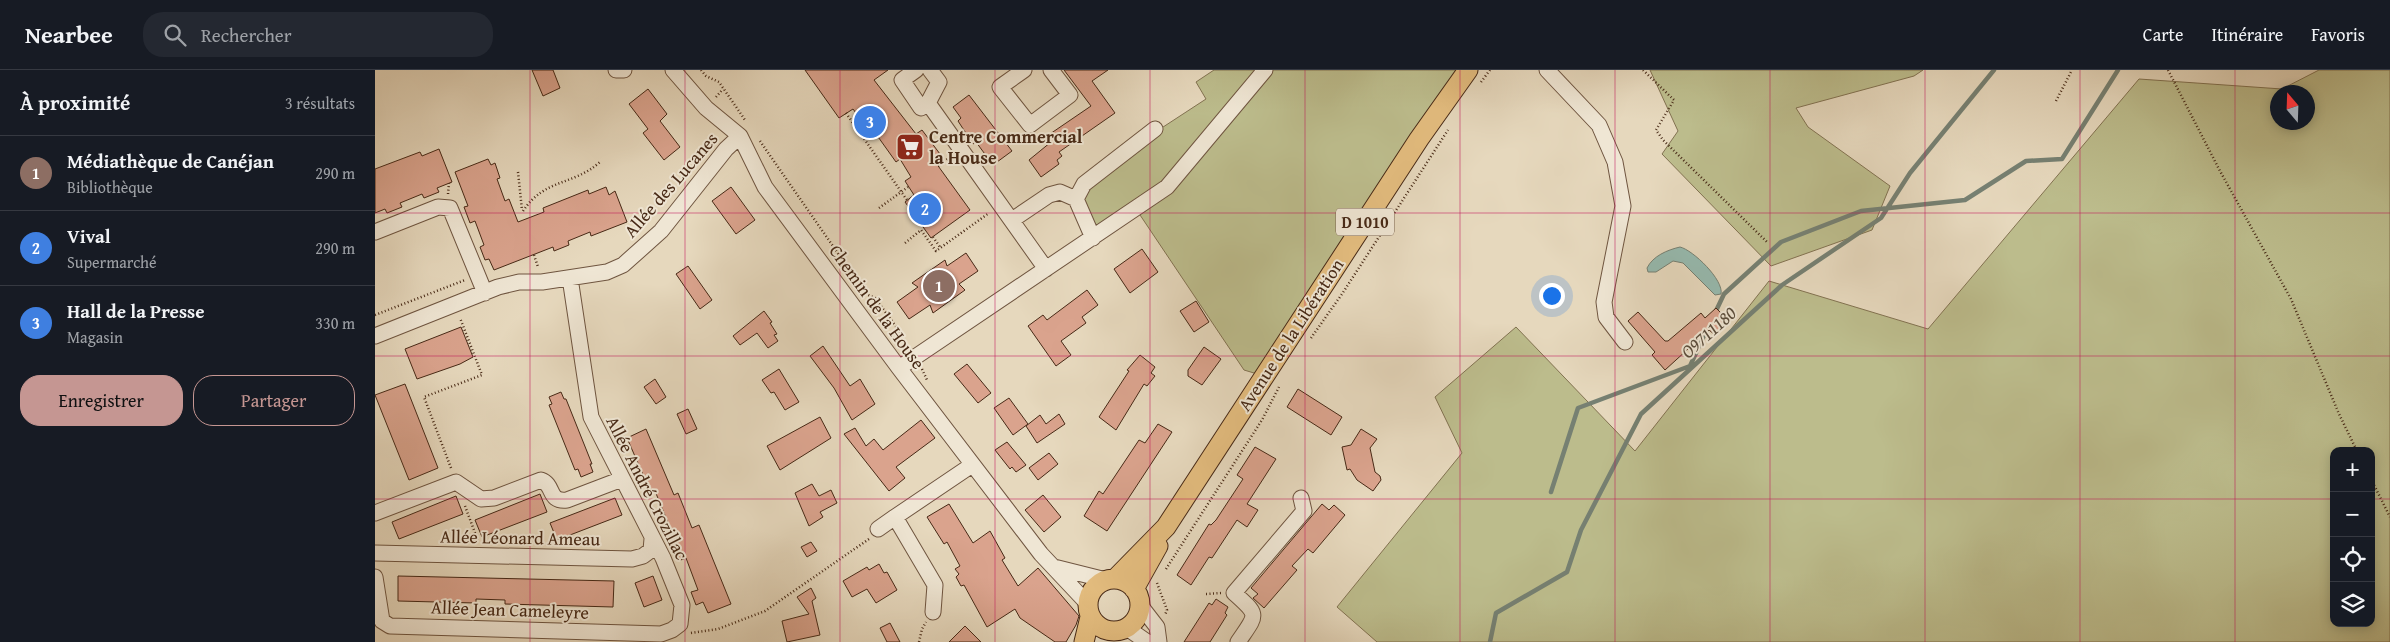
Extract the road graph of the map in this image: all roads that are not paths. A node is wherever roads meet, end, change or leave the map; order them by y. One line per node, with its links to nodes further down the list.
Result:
1 (616, 70): 2 (street)
2 (624, 70)
3 (673, 70): 13 (street, Chemin de la House)
4 (916, 70): 11 (street)
5 (930, 70): 11 (street)
6 (1024, 70): 7 (street)
7 (1051, 70)
8 (1265, 70): 17 (street)
9 (1468, 70): 29 (main road, Avenue de la Libération / D 1010)
10 (1547, 70): 22 (street)
11 (928, 103): 15 (street)
12 (1155, 128): 14 (street)
13 (745, 132): 19 (street, Allée des Lucanes); 23 (street, Chemin de la House)
14 (1076, 199): 15 (street); 17 (street)
15 (1011, 220): 18 (street)
16 (375, 232): 20 (street)
17 (1093, 238): 18 (street)
18 (1046, 268): 23 (street)
19 (570, 278): 20 (street, Allée des Lucanes); 25 (street, Allée André Crozillac)
20 (485, 293): 21 (street, Allée des Lucanes)
21 (375, 336)
22 (1625, 342)
23 (899, 368): 24 (street, Chemin de la House)
24 (972, 465): 28 (street); 33 (street, Chemin de la House)
25 (622, 479): 27 (street); 31 (street, Allée André Crozillac)
26 (1301, 498): 46 (street)
27 (375, 513)
28 (895, 517): 30 (street); 38 (street)
29 (1166, 527): 35 (main road, Avenue de la Libération / D 1010); 36 (main road, Avenue de la Libération / D 1010)
30 (878, 529)
31 (652, 539): 32 (street, Allée Léonard Ameau); 40 (street, Allée André Crozillac)
32 (375, 553)
33 (1053, 567): 35 (street); 37 (street, Chemin de la House)
34 (375, 577): 39 (street, Allée Jean Cameleyre)
35 (1110, 580): 36 (main road); 37 (main road)
36 (1139, 590): 41 (main road); 45 (street)
37 (1089, 611): 41 (main road); 43 (main road)
38 (933, 612)
39 (378, 615): 42 (street, Allée Jean Cameleyre)
40 (680, 624): 42 (street, Allée Jean Cameleyre)
41 (1113, 634): 44 (street)
42 (478, 635)
43 (1084, 642)
44 (1147, 642)
45 (1159, 642)
46 (1238, 642)

